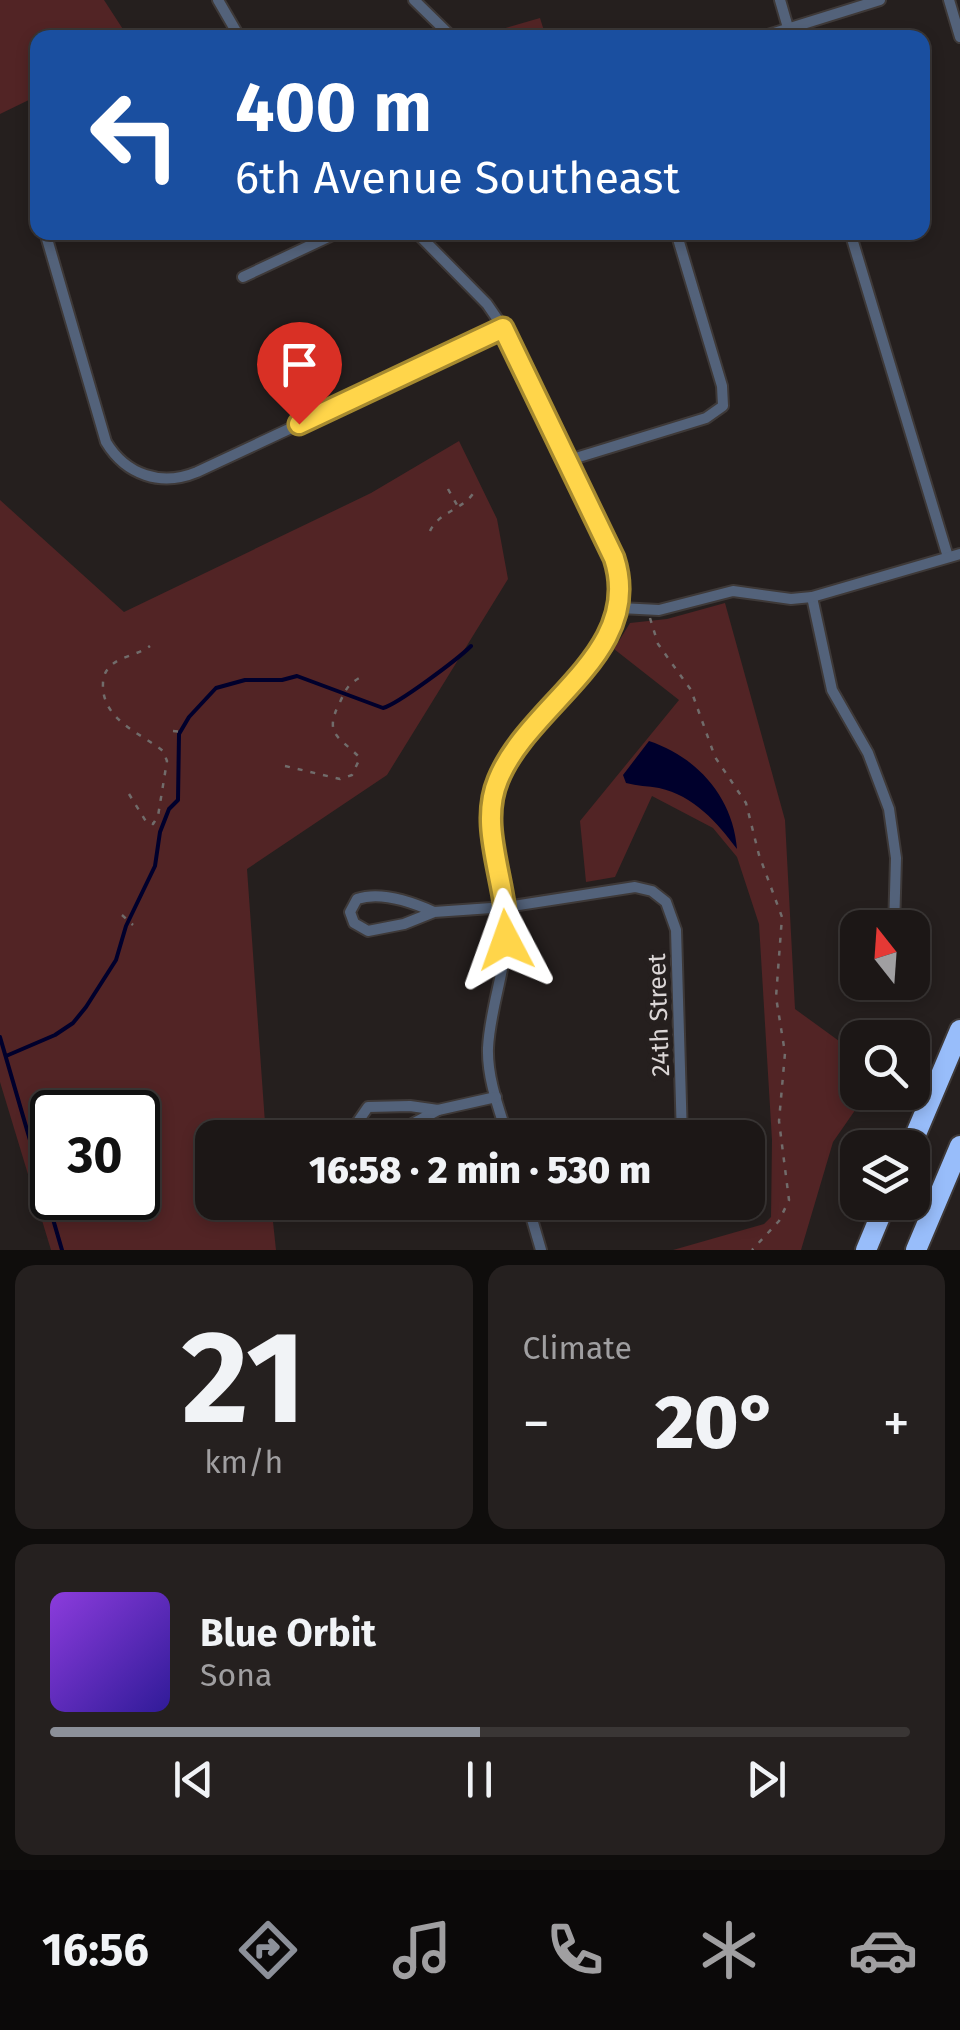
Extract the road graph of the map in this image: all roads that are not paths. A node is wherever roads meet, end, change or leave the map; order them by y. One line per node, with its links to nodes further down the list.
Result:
1 (218, 0): 6 (street)
2 (414, 0): 7 (street)
3 (780, 0): 8 (street)
4 (880, 0): 9 (street)
5 (949, 0): 10 (street)
6 (235, 30)
7 (444, 30)
8 (789, 30)
9 (798, 30)
10 (960, 37)
11 (47, 240): 17 (street)
12 (321, 240): 16 (street)
13 (424, 240): 17 (street)
14 (678, 240): 18 (street)
15 (853, 240): 19 (street)
16 (244, 277)
17 (503, 328): 18 (street)
18 (566, 461): 21 (street)
19 (954, 555): 20 (street)
20 (812, 597): 21 (street); 23 (street)
21 (620, 608): 22 (street)
22 (506, 908): 24 (street); 26 (street); 31 (street, 24th Street)
23 (895, 910)
24 (434, 912): 24 (street)
25 (960, 1030): 32 (highway)
26 (496, 1097): 27 (street); 30 (street)
27 (438, 1110): 28 (street); 29 (street)
28 (358, 1120)
29 (420, 1120)
30 (503, 1120)
31 (681, 1120)
32 (918, 1130)
33 (960, 1146): 38 (highway)
34 (532, 1220): 36 (street)
35 (878, 1220): 37 (highway)
36 (541, 1250)
37 (866, 1250)
38 (916, 1250)

